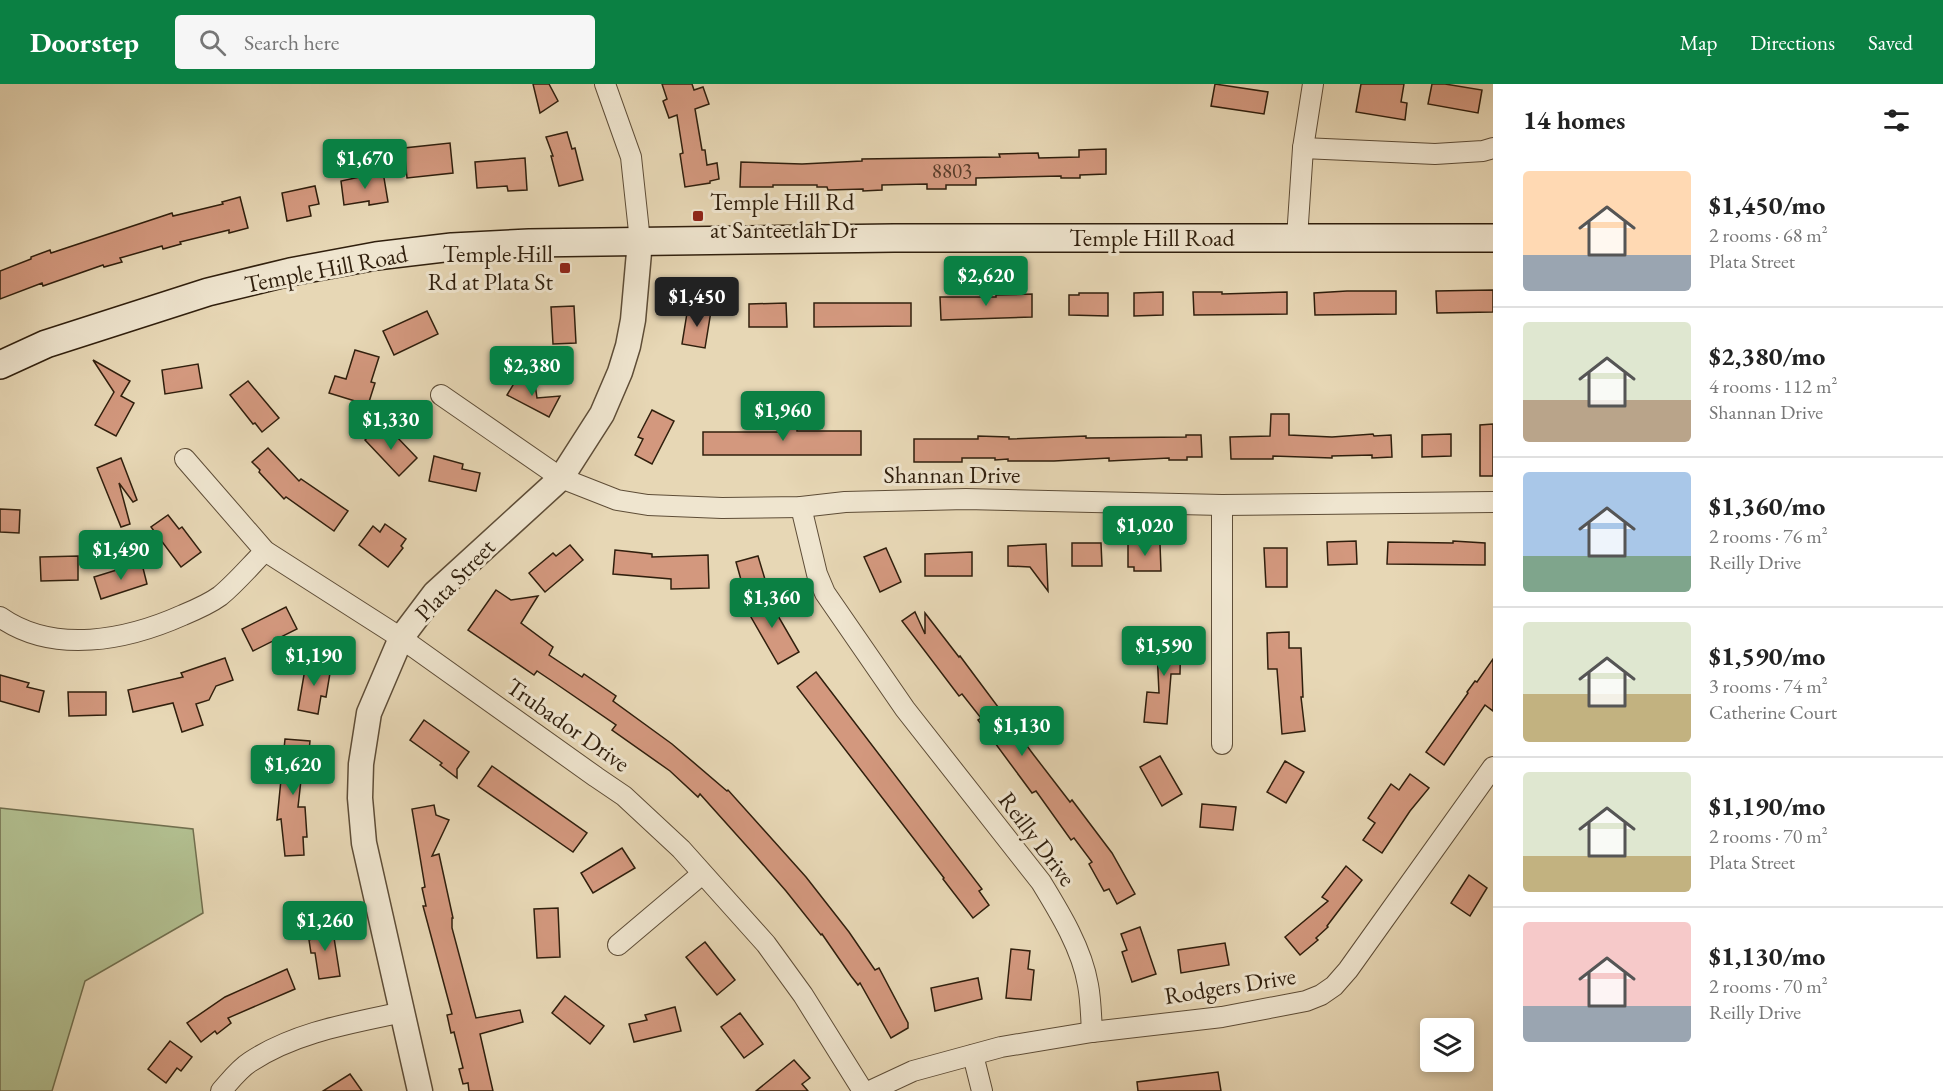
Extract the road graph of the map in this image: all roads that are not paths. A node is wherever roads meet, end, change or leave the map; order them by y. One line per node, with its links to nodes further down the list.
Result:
1 (605, 84): 7 (street)
2 (1313, 84): 3 (street)
3 (1303, 148): 4 (street); 5 (street)
4 (1493, 148)
5 (1297, 238): 6 (main road, Temple Hill Road); 7 (main road, Temple Hill Road)
6 (1493, 238)
7 (640, 241): 8 (main road, Temple Hill Road); 11 (street, Plata Street)
8 (0, 365)
9 (441, 395): 11 (street, Shannan Drive)
10 (185, 459): 15 (street, Trubador Drive)
11 (561, 478): 14 (street, Shannan Drive); 17 (street, Plata Street)
12 (1493, 502): 13 (street, Shannan Drive)
13 (1222, 505): 14 (street, Shannan Drive); 18 (street)
14 (801, 507): 23 (street, Reilly Drive)
15 (265, 551): 16 (street); 17 (street, Trubador Drive)
16 (0, 616)
17 (401, 638): 20 (street, Trubador Drive); 22 (street, Plata Street)
18 (1222, 744)
19 (1493, 767): 23 (street, Rodgers Drive)
20 (702, 874): 21 (street); 27 (street, Trubador Drive)
21 (618, 945)
22 (403, 1012): 25 (street); 26 (street, Plata Street)
23 (1092, 1032): 24 (street, Rodgers Drive)
24 (973, 1055): 28 (street, Rodgers Drive); 29 (street)
25 (221, 1091)
26 (420, 1091)
27 (863, 1091)
28 (870, 1091)
29 (982, 1091)

